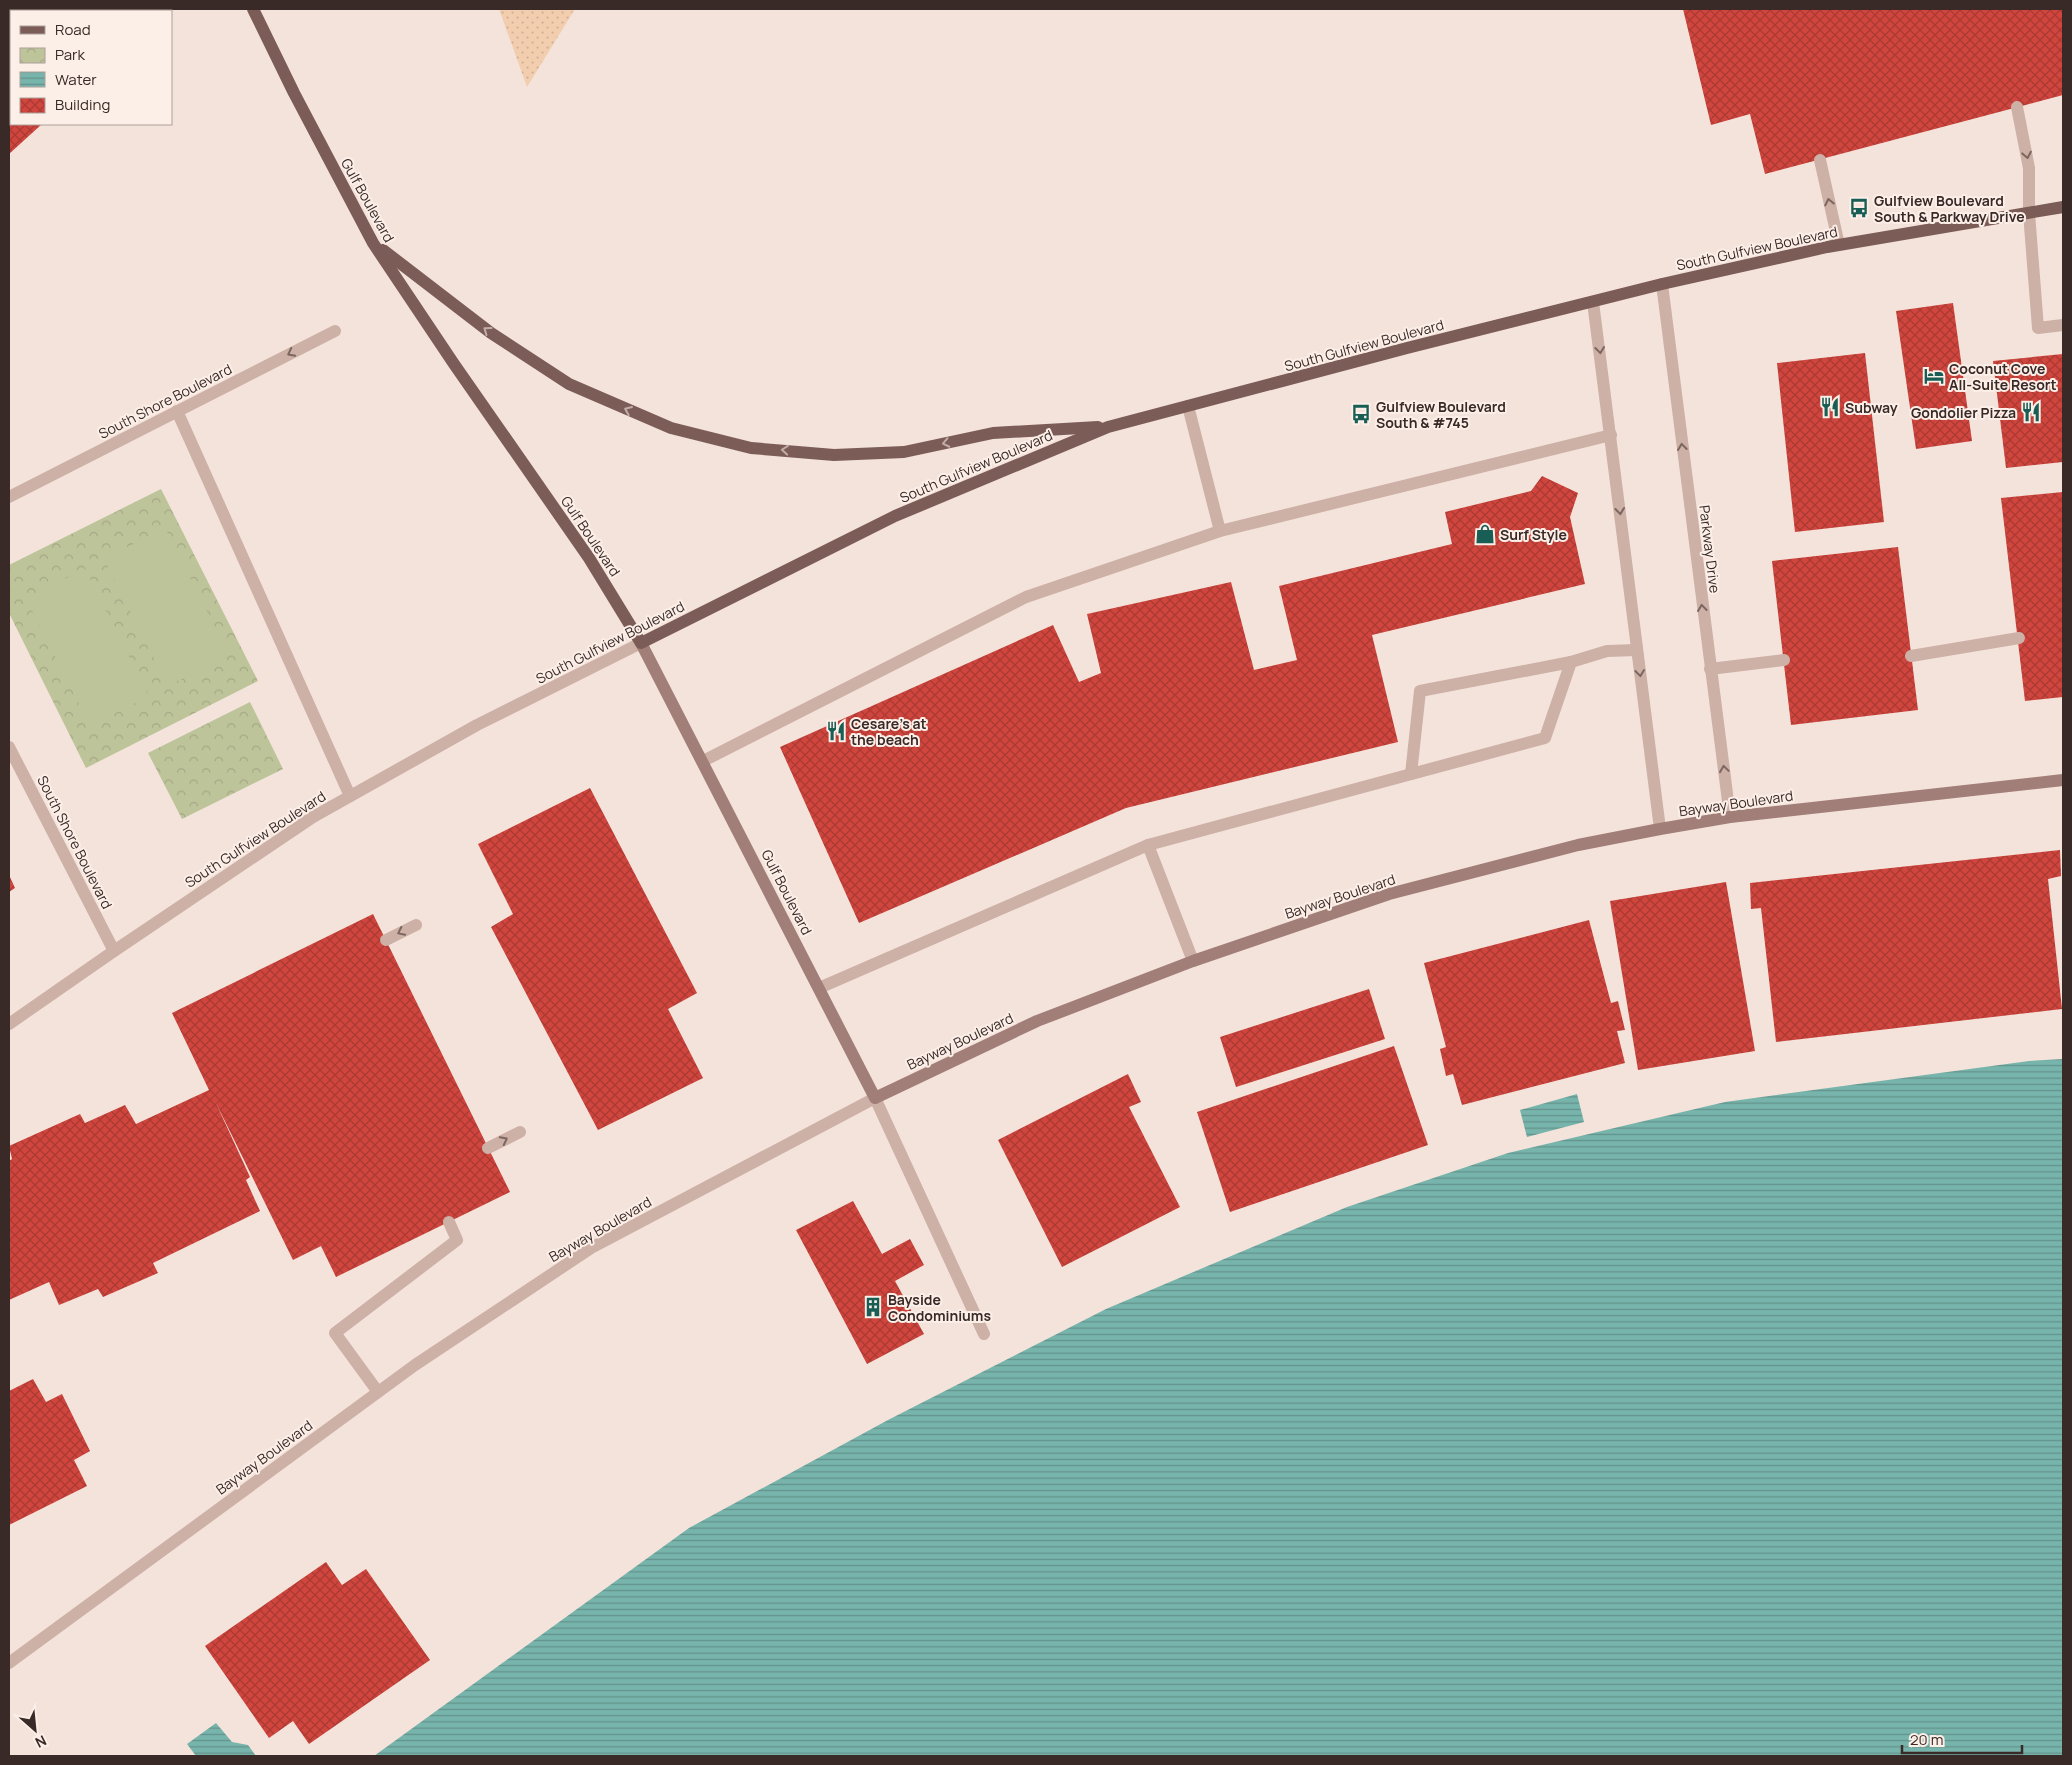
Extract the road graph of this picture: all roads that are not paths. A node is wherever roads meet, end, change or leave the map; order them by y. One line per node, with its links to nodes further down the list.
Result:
1 (253, 9): 6 (main road, Gulf Boulevard)
2 (2017, 107): 5 (street, one-way to 5)
3 (1820, 160): 7 (street, one-way to 3)
4 (2063, 207): 5 (main road, South Gulfview Boulevard)
5 (2029, 213): 7 (main road, South Gulfview Boulevard); 10 (street)
6 (373, 243): 14 (main road, one-way to 6); 19 (main road, Gulf Boulevard)
7 (1839, 245): 8 (main road, South Gulfview Boulevard)
8 (1662, 284): 9 (main road, South Gulfview Boulevard); 24 (street, Parkway Drive, one-way to 8)
9 (1593, 302): 12 (main road, South Gulfview Boulevard); 15 (street, one-way to 15)
10 (2063, 325)
11 (335, 331): 13 (street, South Shore Boulevard, one-way to 13)
12 (1188, 406): 14 (main road, South Gulfview Boulevard); 17 (street)
13 (177, 411): 16 (street, South Shore Boulevard); 29 (street)
14 (1108, 427): 19 (main road, South Gulfview Boulevard)
15 (1611, 435): 17 (street); 20 (street, one-way to 20)
16 (9, 497)
17 (1220, 531): 26 (street)
18 (2019, 638): 21 (street)
19 (641, 643): 26 (street, Gulf Boulevard); 29 (street, South Gulfview Boulevard)
20 (1637, 650): 23 (street); 31 (street, one-way to 31)
21 (1911, 656)
22 (1784, 660): 24 (street)
23 (1571, 662): 27 (street); 27 (street)
24 (1710, 669): 30 (street, Parkway Drive, one-way to 24)
25 (9, 747): 35 (street, South Shore Boulevard)
26 (703, 761): 37 (street, Gulf Boulevard)
27 (1411, 774): 32 (street)
28 (2063, 780): 30 (street, Bayway Boulevard)
29 (350, 796): 35 (street, South Gulfview Boulevard)
30 (1730, 817): 31 (street, Bayway Boulevard)
31 (1660, 829): 36 (street, Bayway Boulevard)
32 (1148, 845): 36 (street); 37 (street)
33 (416, 925): 34 (street, one-way to 34)
34 (386, 940)
35 (114, 950): 38 (street, South Gulfview Boulevard)
36 (1193, 961): 39 (street, Bayway Boulevard)
37 (819, 988): 39 (street, Gulf Boulevard)
38 (9, 1024)
39 (875, 1098): 43 (street); 44 (street, Bayway Boulevard)
40 (520, 1132): 41 (street, one-way to 40)
41 (488, 1148)
42 (449, 1222): 44 (street)
43 (984, 1334)
44 (378, 1392): 45 (street, Bayway Boulevard)
45 (9, 1663)

